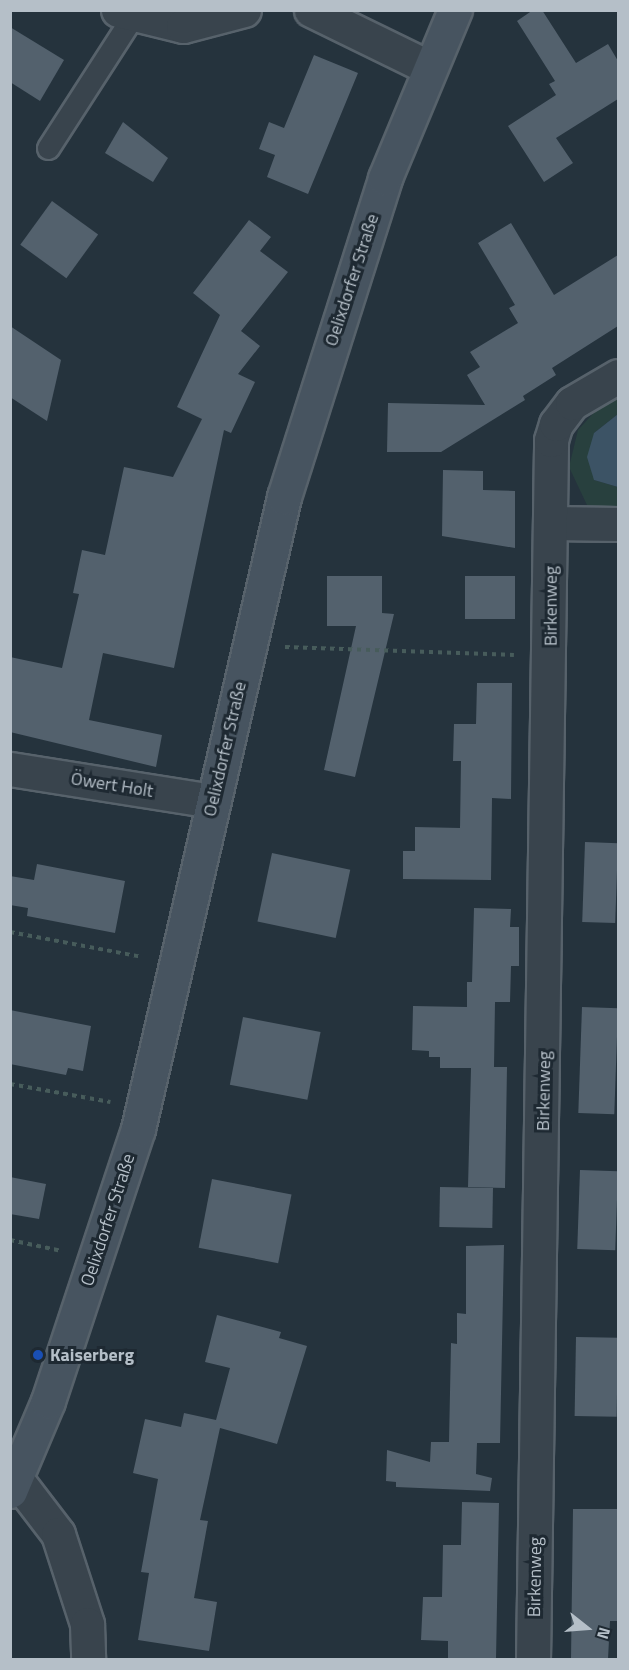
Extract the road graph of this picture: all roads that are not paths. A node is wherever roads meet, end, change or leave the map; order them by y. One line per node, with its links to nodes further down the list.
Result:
1 (244, 10): 4 (street)
2 (310, 10): 5 (street)
3 (455, 10): 5 (street, Oelixdorfer Straße)
4 (125, 13): 6 (lane)
5 (430, 68): 11 (street, Oelixdorfer Straße)
6 (48, 148)
7 (618, 376): 8 (street, Birkenweg)
8 (551, 523): 9 (street); 14 (street, Birkenweg)
9 (618, 524)
10 (10, 770): 11 (street, Öwert Holt)
11 (213, 801): 12 (street, Oelixdorfer Straße)
12 (13, 1485): 13 (street)
13 (88, 1659)
14 (533, 1659)

